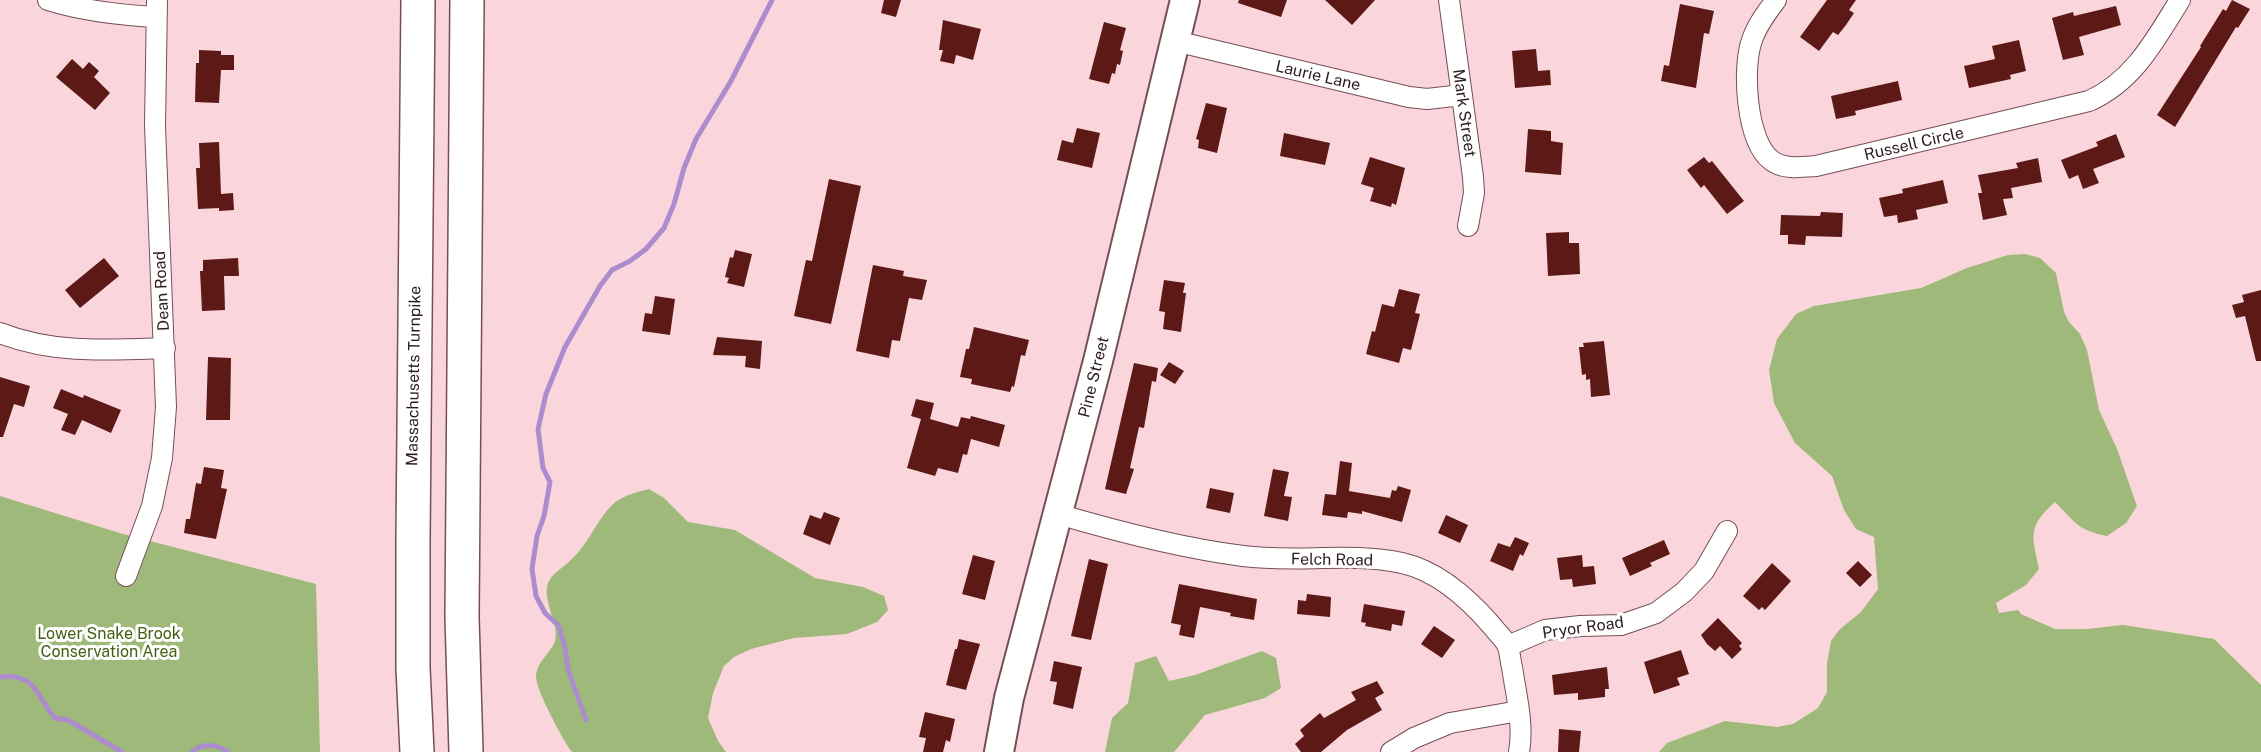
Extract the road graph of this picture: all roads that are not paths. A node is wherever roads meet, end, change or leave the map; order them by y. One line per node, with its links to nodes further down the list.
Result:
1 (48, 0): 8 (street)
2 (418, 0): 19 (highway, Massachusetts Turnpike)
3 (467, 0): 20 (highway)
4 (1449, 0): 10 (street, Mark Street)
5 (1776, 0): 6 (street, Russell Circle)
6 (2180, 0)
7 (1179, 1): 9 (main road, Pine Street)
8 (156, 8): 13 (street, Dean Road)
9 (1175, 41): 10 (street, Laurie Lane); 14 (main road, Pine Street)
10 (1462, 96): 11 (street, Mark Street)
11 (1468, 226)
12 (0, 333): 13 (street)
13 (165, 348): 16 (street, Dean Road)
14 (1058, 514): 17 (street, Felch Road); 21 (main road, Pine Street)
15 (1726, 531): 17 (street, Pryor Road)
16 (126, 576)
17 (1508, 646): 18 (street)
18 (1519, 711): 22 (street); 23 (street)
19 (417, 752)
20 (466, 752)
21 (999, 752)
22 (1392, 752)
23 (1519, 752)

